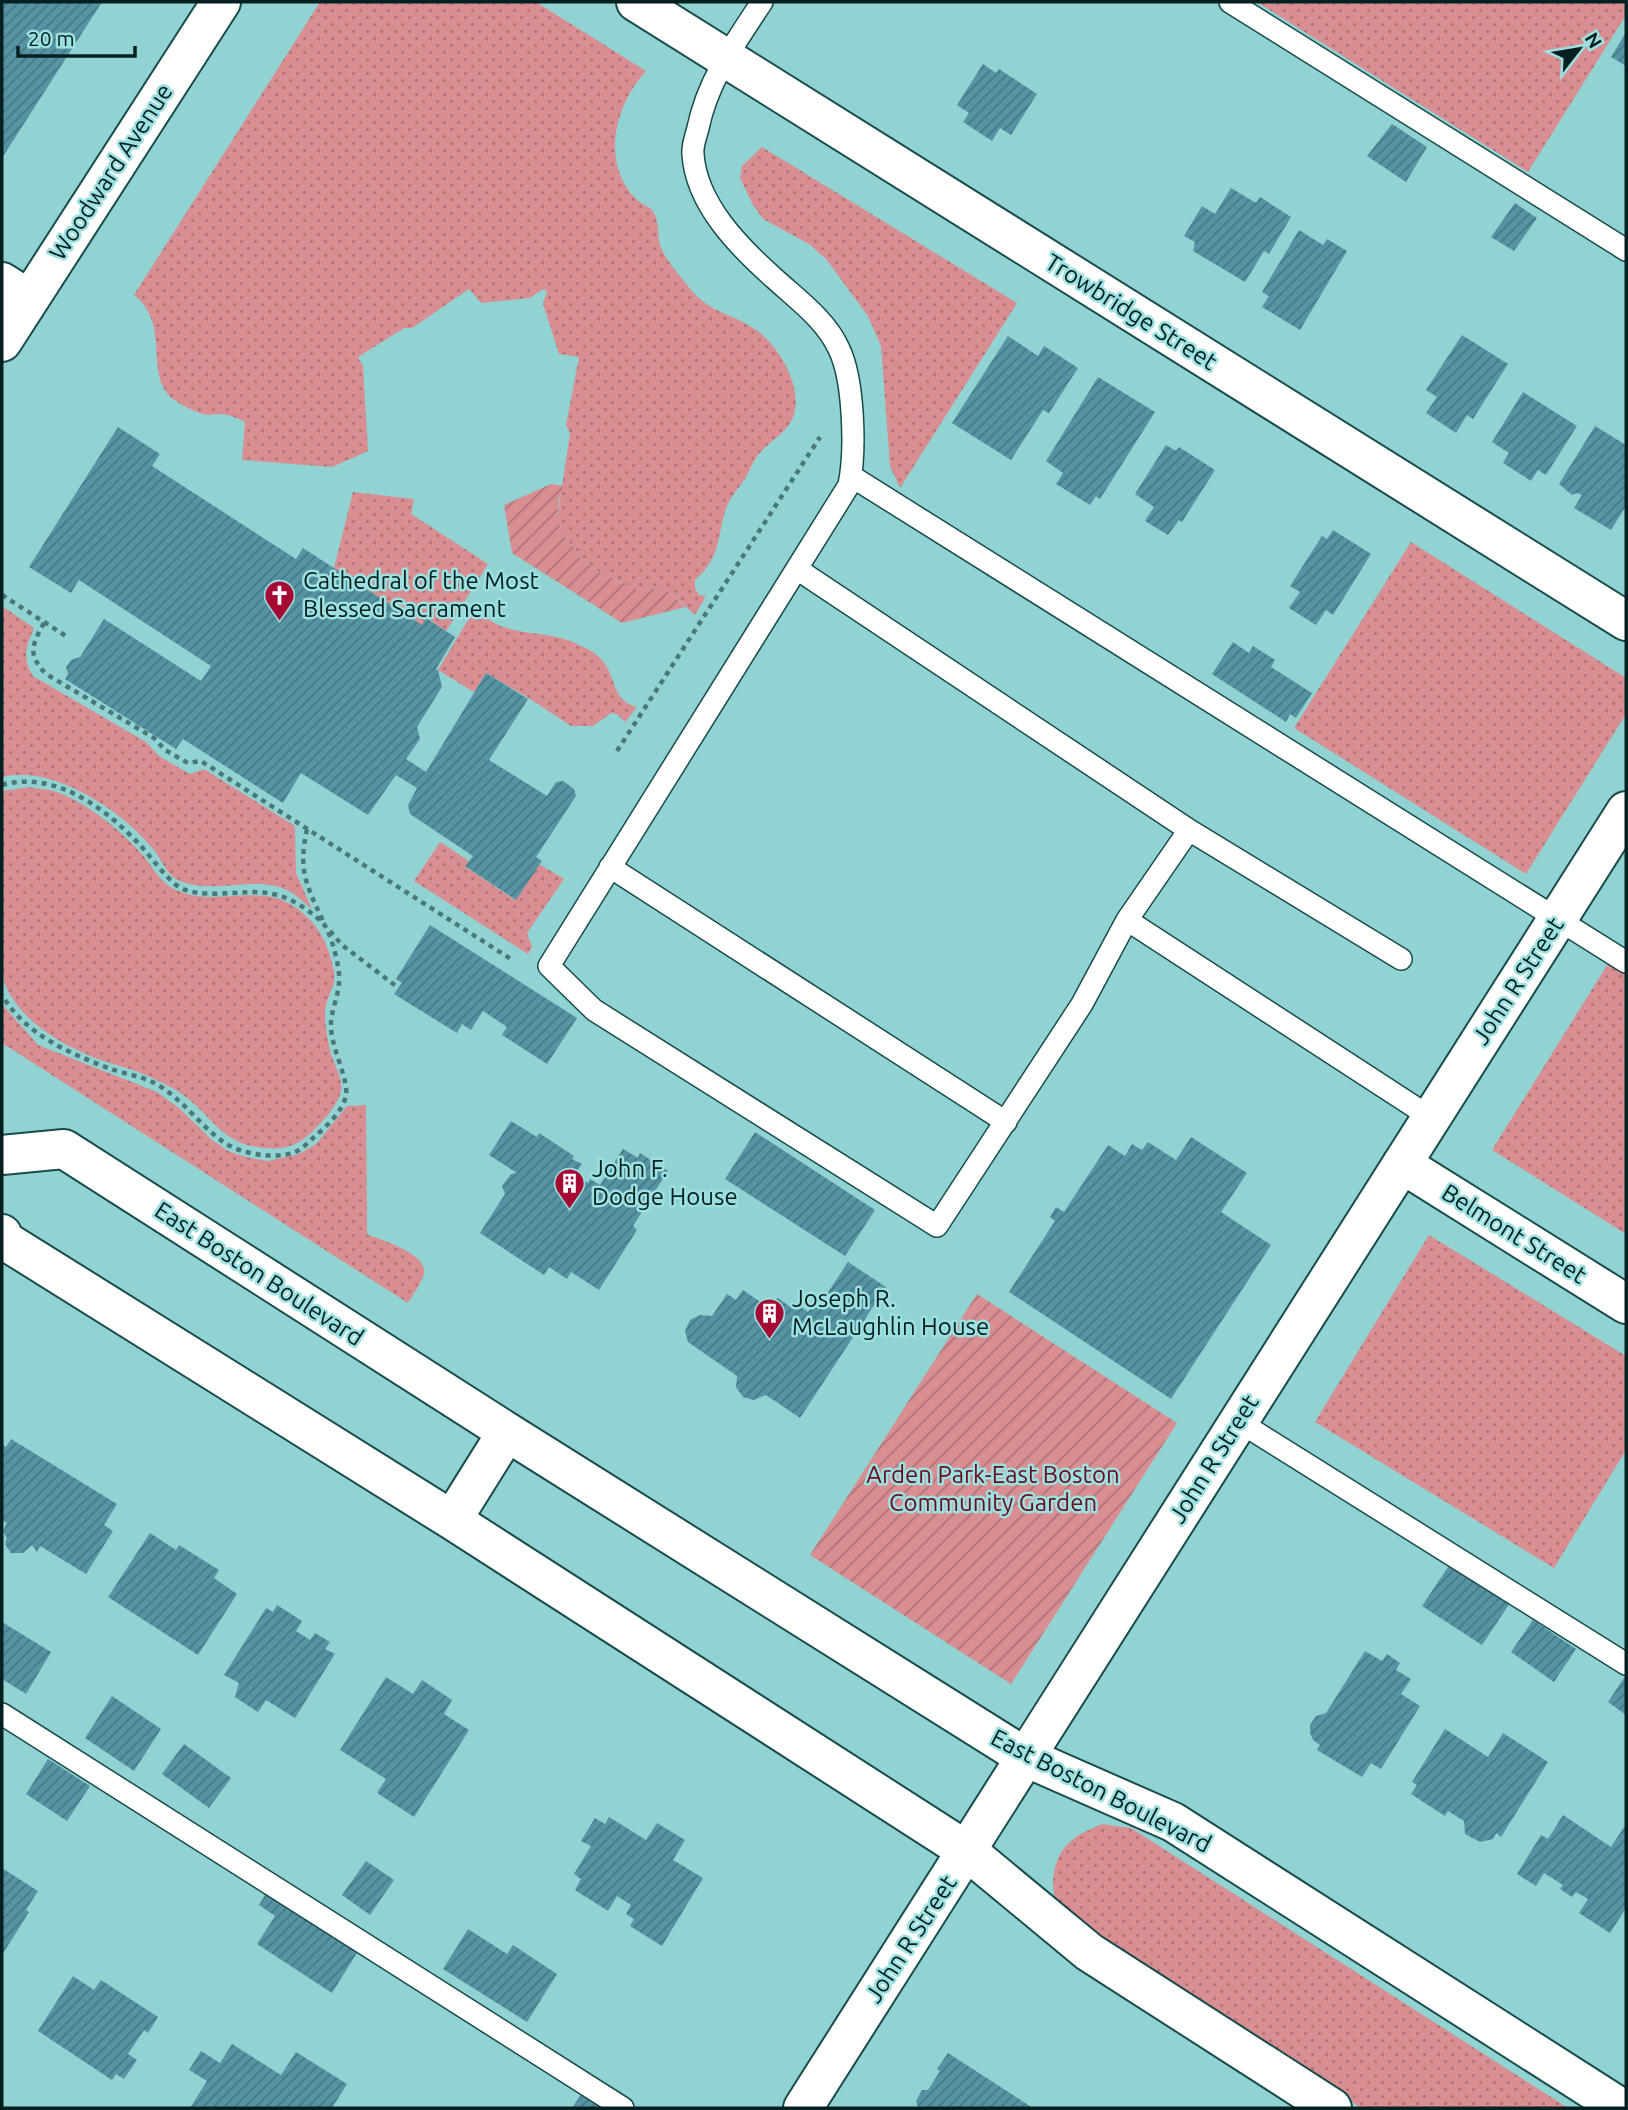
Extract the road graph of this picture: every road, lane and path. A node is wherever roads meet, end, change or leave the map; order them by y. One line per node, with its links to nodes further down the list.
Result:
1 (221, 2): 7 (street, Woodward Avenue)
2 (636, 2): 5 (street, Trowbridge Street)
3 (762, 2): 5 (lane)
4 (1230, 2): 6 (lane)
5 (725, 58): 10 (lane); 13 (street, Trowbridge Street)
6 (1626, 250)
7 (15, 291): 8 (street, Woodward Avenue)
8 (2, 342)
9 (821, 432): 16 (path)
10 (851, 476): 11 (lane); 22 (lane)
11 (797, 569): 20 (lane); 21 (lane)
12 (2, 595): 14 (path)
13 (1626, 621)
14 (44, 623): 15 (path); 19 (path)
15 (69, 638)
16 (617, 751)
17 (2, 785): 24 (path)
18 (1626, 811): 22 (street, John R Street)
19 (307, 829): 24 (path); 26 (path)
20 (1189, 830): 23 (lane); 25 (lane)
21 (610, 867): 31 (lane); 31 (lane)
22 (1558, 919): 27 (lane); 30 (street, John R Street)
23 (1127, 920): 30 (lane); 31 (lane)
24 (325, 926): 28 (path); 29 (path)
25 (1401, 959)
26 (514, 961)
27 (1626, 962)
28 (396, 986)
29 (2, 995)
30 (1430, 1117): 33 (street, John R Street)
31 (1006, 1122)
32 (2, 1155): 37 (street, East Boston Boulevard)
33 (1402, 1164): 35 (street, Belmont Street); 36 (street, John R Street)
34 (3, 1238): 38 (street)
35 (1626, 1304)
36 (1238, 1421): 39 (lane); 41 (street, John R Street)
37 (507, 1432): 38 (street); 41 (street, East Boston Boulevard)
38 (452, 1520): 42 (street)
39 (1626, 1664)
40 (2, 1714): 43 (lane)
41 (1025, 1757): 42 (street, John R Street); 46 (street, East Boston Boulevard)
42 (967, 1851): 44 (street, John R Street); 45 (street)
43 (623, 2108)
44 (803, 2108)
45 (1332, 2108)
46 (1621, 2108)

